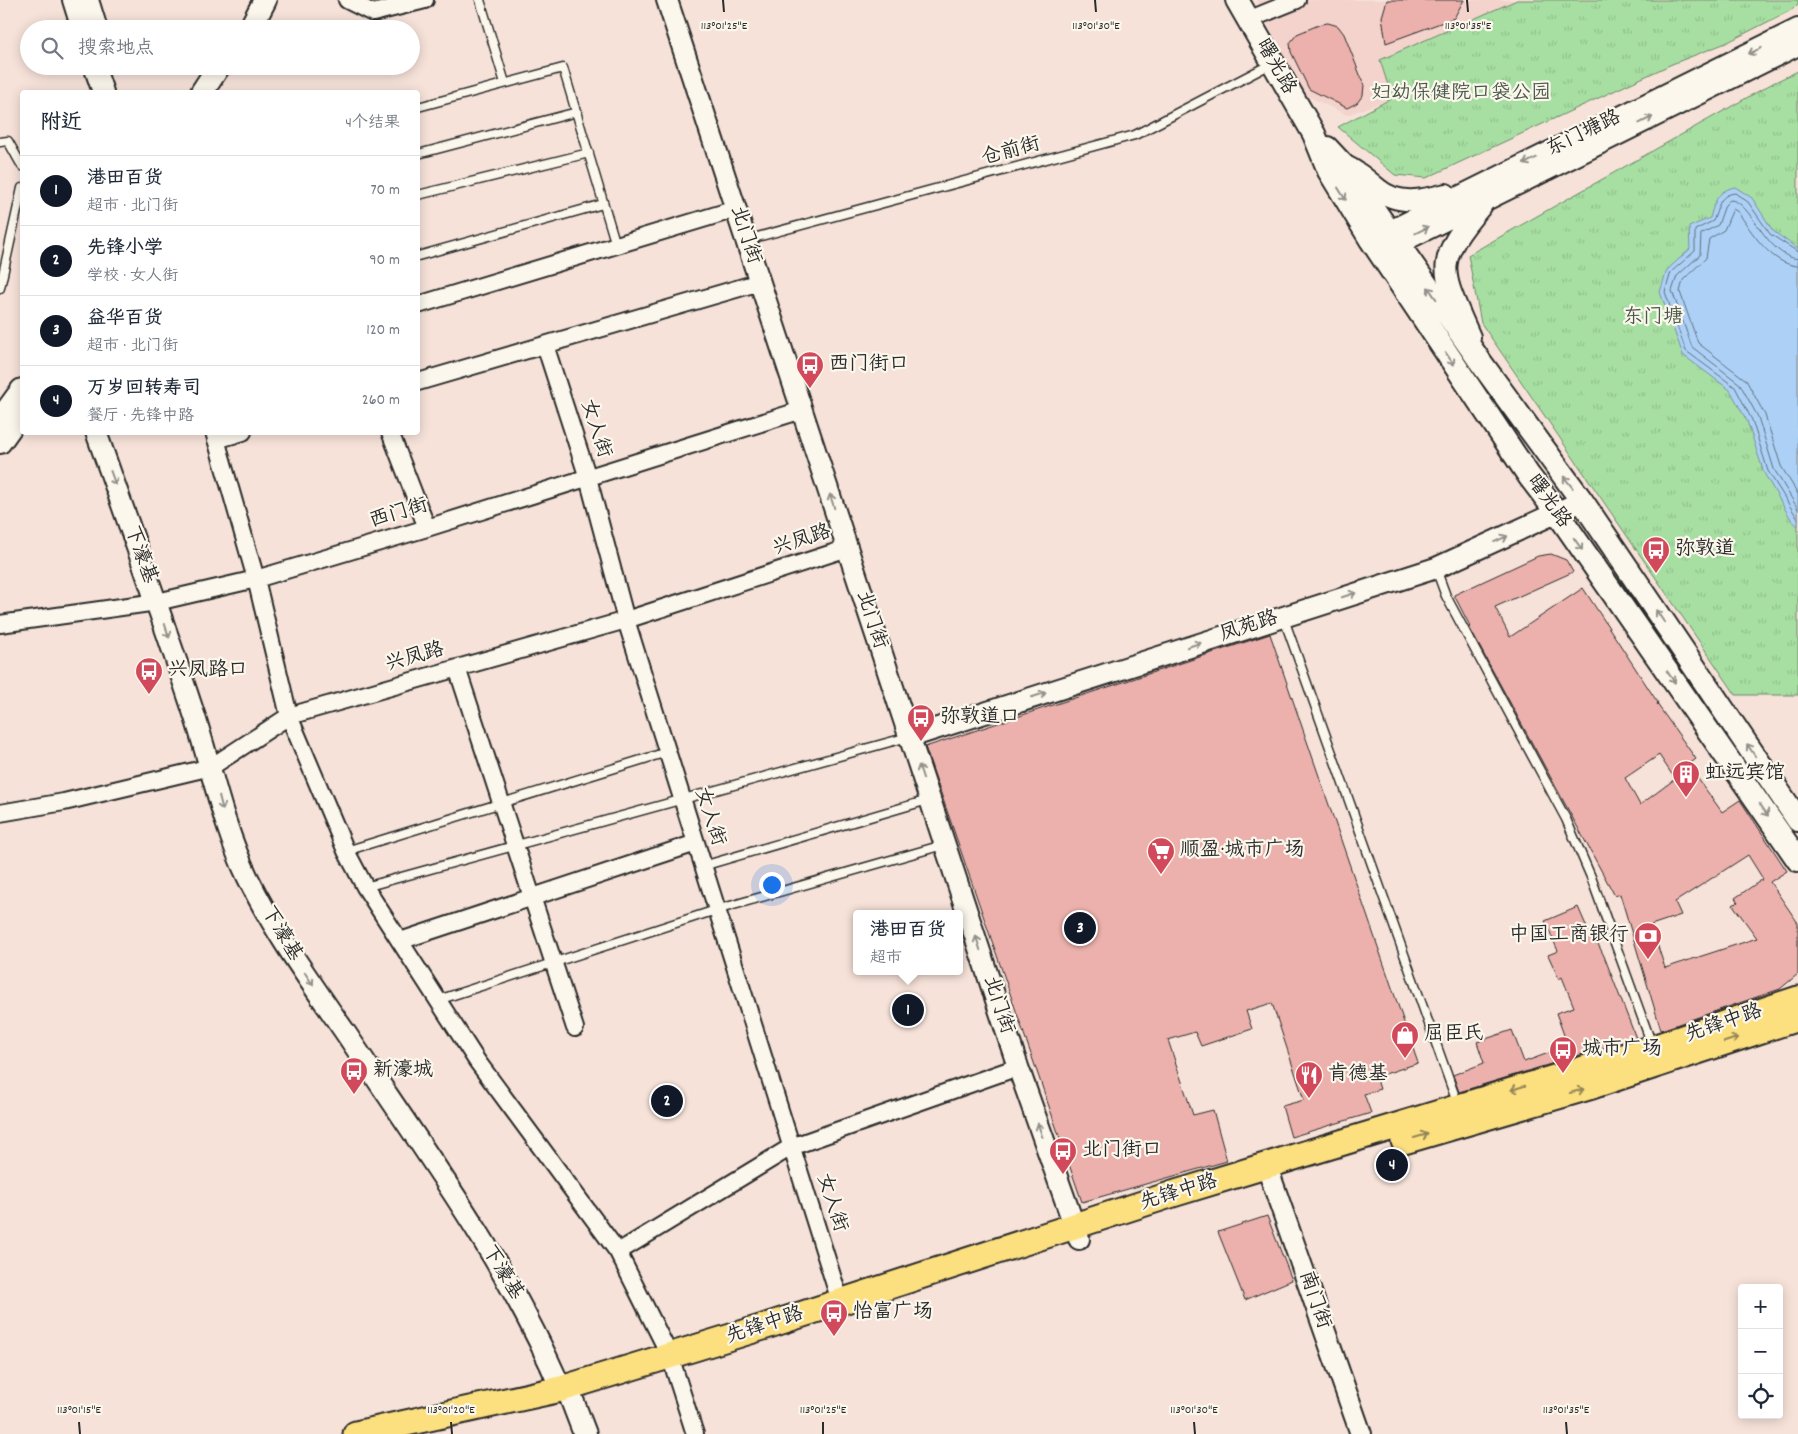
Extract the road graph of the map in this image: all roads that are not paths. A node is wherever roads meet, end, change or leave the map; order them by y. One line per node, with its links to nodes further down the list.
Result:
1 (73, 0): 11 (street)
2 (88, 0): 12 (street)
3 (252, 0): 13 (main road)
4 (265, 0): 14 (main road)
5 (347, 0): 6 (street)
6 (426, 0)
7 (480, 0): 23 (lane)
8 (667, 0): 40 (street, 北门街)
9 (1237, 0): 15 (main road, 曙光路)
10 (1297, 0): 15 (street)
11 (79, 20)
12 (94, 20)
13 (242, 20)
14 (255, 20)
15 (1248, 20): 18 (main road, 曙光路)
16 (1798, 29): 36 (street, 东门塘路, one-way to 36)
17 (1798, 45): 36 (street, 东门塘路, one-way to 17)
18 (1272, 63): 30 (main road, 曙光路); 41 (lane, 仓前街)
19 (97, 75): 24 (street)
20 (111, 75): 25 (street)
21 (213, 75): 26 (main road)
22 (226, 75): 27 (main road)
23 (505, 83): 28 (lane); 29 (lane)
24 (102, 90)
25 (115, 90)
26 (203, 90)
27 (217, 90)
28 (420, 106)
29 (577, 112): 32 (lane); 33 (lane)
30 (1314, 134): 35 (main road, 曙光路); 42 (main road, 曙光路, one-way to 42)
31 (0, 142): 34 (lane)
32 (420, 153)
33 (589, 153): 37 (lane); 39 (lane)
34 (20, 162)
35 (1342, 164): 36 (street); 42 (main road, 曙光路)
36 (1484, 191): 42 (street, 东门塘路); 49 (street)
37 (420, 195)
38 (20, 197): 46 (lane)
39 (604, 204): 43 (lane); 44 (lane)
40 (736, 209): 41 (street, 北门街); 43 (street)
41 (746, 240): 45 (street, 北门街)
42 (1384, 242): 49 (main road, 曙光路, one-way to 42); 61 (main road, 曙光路, one-way to 61)
43 (616, 246): 47 (street)
44 (420, 255)
45 (760, 282): 48 (street); 52 (street, 北门街)
46 (0, 288)
47 (420, 304)
48 (545, 345): 50 (street); 59 (street, 女人街)
49 (1482, 364): 60 (main road, 曙光路, one-way to 49)
50 (420, 381)
51 (20, 393): 54 (main road)
52 (802, 410): 59 (street, 西门街); 63 (street, 北门街, one-way to 52)
53 (20, 415): 58 (main road)
54 (0, 420)
55 (97, 435): 66 (street, 下濠基, one-way to 66)
56 (391, 435): 62 (street)
57 (215, 436): 65 (street)
58 (0, 442)
59 (588, 478): 62 (street, 西门街); 68 (street, 女人街)
60 (1582, 501): 61 (street, 凤苑路); 79 (main road, 曙光路, one-way to 60)
61 (1558, 514): 64 (street, 凤苑路, one-way to 61); 84 (main road, 曙光路, one-way to 84)
62 (427, 528): 65 (street, 西门街)
63 (848, 548): 68 (street, 兴凤路); 72 (street, 北门街)
64 (1436, 568): 67 (street, 凤苑路, one-way to 64); 95 (lane)
65 (256, 579): 66 (street, 西门街); 71 (street)
66 (157, 602): 69 (street, 西门街); 74 (street, 下濠基, one-way to 74)
67 (1283, 617): 72 (street, 凤苑路, one-way to 67); 97 (lane)
68 (626, 620): 70 (street, 兴凤路); 73 (street, 女人街)
69 (0, 624)
70 (457, 668): 71 (street, 兴凤路); 77 (street)
71 (289, 716): 74 (street, 兴凤路); 83 (street)
72 (910, 737): 75 (street, 北门街, one-way to 72); 76 (lane)
73 (667, 752): 76 (street, 女人街); 77 (lane)
74 (211, 767): 78 (street, 兴凤路); 104 (street, 下濠基, one-way to 104)
75 (930, 799): 81 (street, 北门街); 85 (lane)
76 (682, 800): 80 (street, 女人街); 82 (lane)
77 (501, 803): 82 (street); 83 (lane)
78 (0, 813)
79 (1798, 820)
80 (696, 844): 85 (street, 女人街); 87 (street)
81 (945, 845): 88 (lane); 96 (street, 北门街, one-way to 81)
82 (515, 846): 86 (lane); 87 (street)
83 (346, 850): 86 (street)
84 (1798, 860)
85 (702, 866): 88 (street, 女人街)
86 (365, 887): 89 (street)
87 (532, 897): 89 (street); 90 (street)
88 (716, 910): 90 (lane); 98 (street, 女人街)
89 (400, 941): 92 (street)
90 (554, 962): 92 (lane); 94 (street)
91 (1798, 999): 95 (main road, 先锋中路)
92 (438, 1000): 101 (street)
93 (1798, 1018): 99 (main road, 先锋中路, one-way to 93)
94 (575, 1028)
95 (1653, 1048): 97 (main road, 先锋中路, one-way to 97)
96 (1018, 1067): 98 (street); 100 (street, 北门街, one-way to 96)
97 (1459, 1106): 99 (main road, 先锋中路)
98 (791, 1146): 101 (street); 102 (street, 女人街)
99 (1269, 1173): 100 (main road, 先锋中路); 110 (street, 南门街)
100 (1076, 1232): 102 (main road, 先锋中路); 103 (main road, 先锋中路)
101 (618, 1252): 103 (street)
102 (840, 1301): 103 (main road, 先锋中路)
103 (672, 1362): 104 (main road, 先锋中路); 109 (street)
104 (564, 1398): 105 (main road); 106 (main road); 107 (main road, 下濠基); 108 (main road, 下濠基)
105 (356, 1434)
106 (410, 1434)
107 (572, 1434)
108 (585, 1434)
109 (695, 1434)
110 (1361, 1434)

